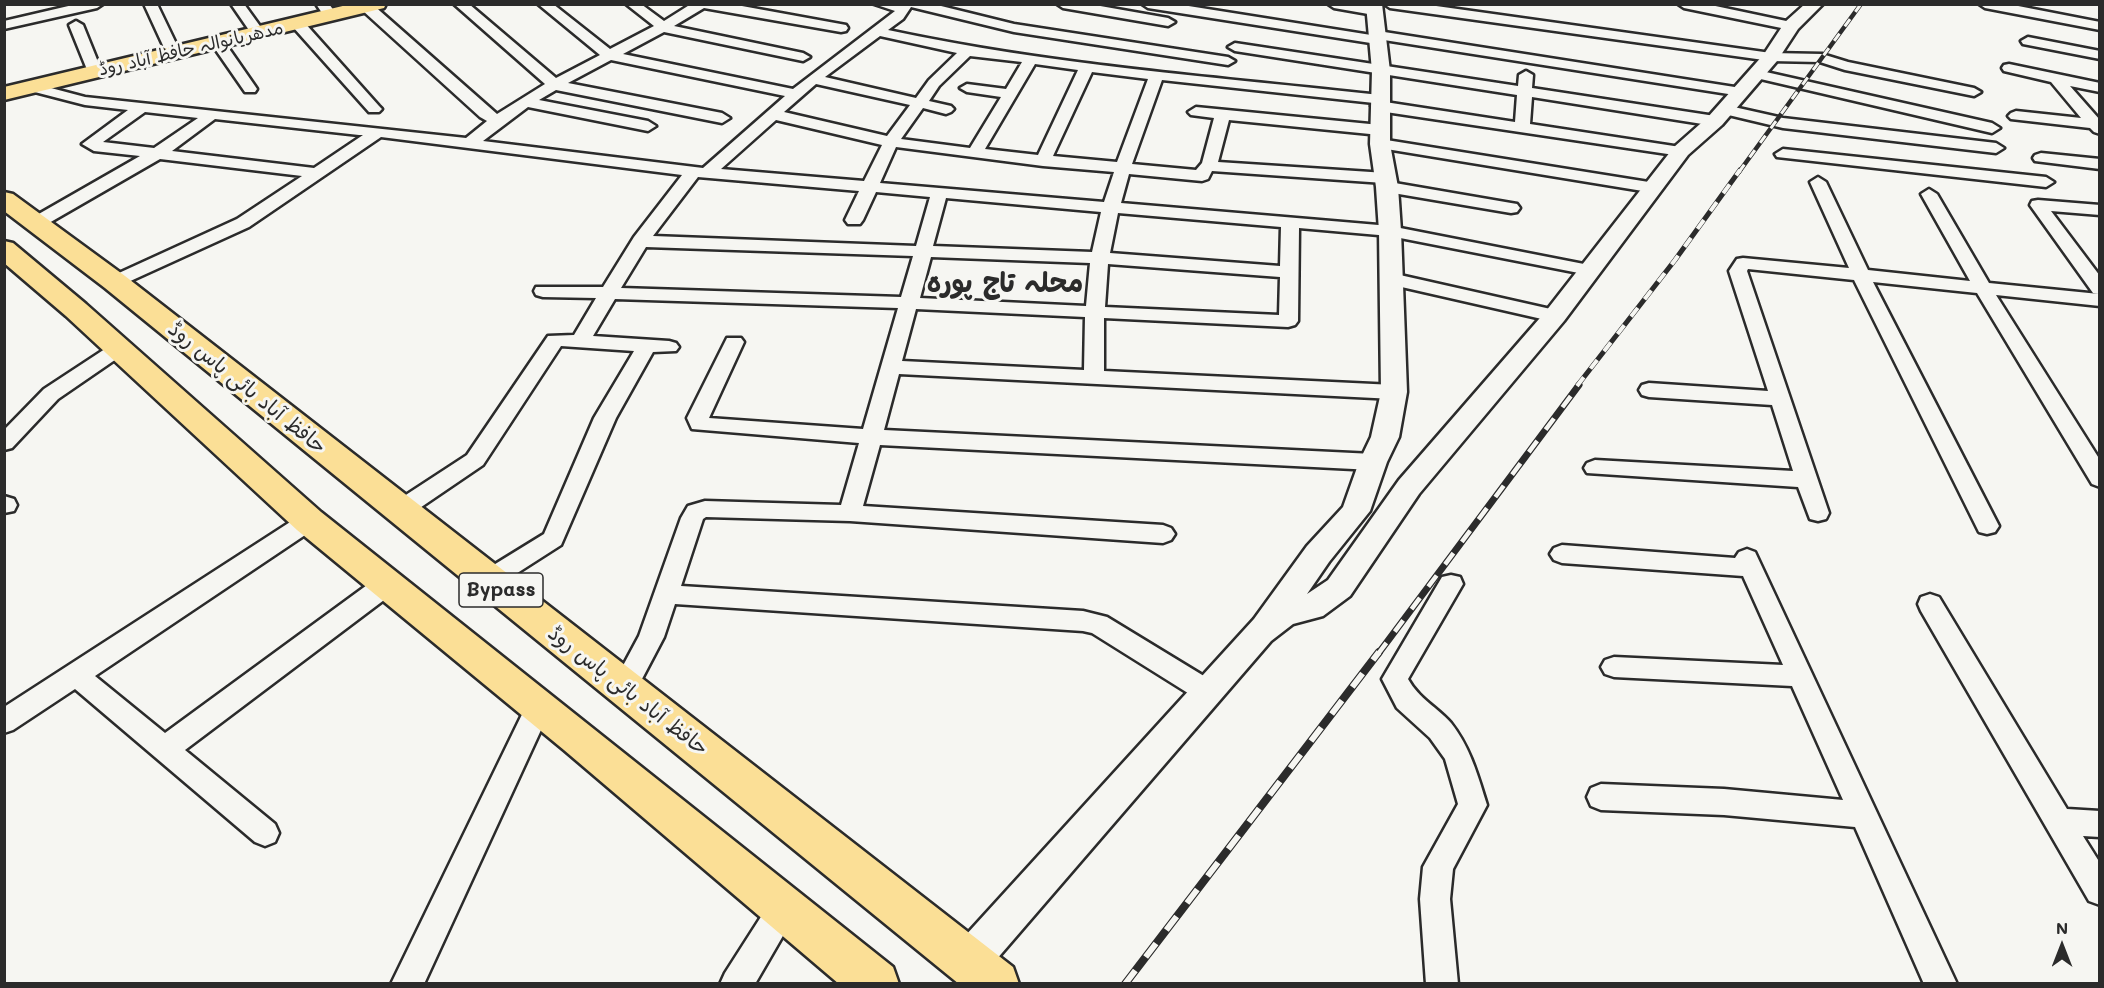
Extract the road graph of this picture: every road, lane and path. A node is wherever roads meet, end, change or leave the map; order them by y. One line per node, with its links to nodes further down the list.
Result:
1 (98, 4): 19 (street)
2 (150, 4): 39 (street)
3 (237, 4): 32 (street)
4 (460, 4): 54 (street)
5 (544, 4): 40 (street)
6 (632, 4): 29 (street)
7 (703, 4): 29 (street); 30 (street)
8 (879, 4): 17 (street)
9 (1063, 4): 21 (street)
10 (1140, 4): 21 (street)
11 (1148, 4): 22 (street)
12 (1334, 4): 18 (street)
13 (1684, 4): 27 (street)
14 (1985, 4): 28 (street)
15 (1813, 5): 27 (street)
16 (372, 6): 20 (main road, مدھریانوالہ حافظ آباد روڈ); 76 (street)
17 (908, 6): 31 (street); 44 (street)
18 (1379, 7): 33 (street); 35 (street)
19 (67, 8): 24 (street)
20 (326, 10): 23 (main road, مدھریانوالہ حافظ آباد روڈ)
21 (1131, 16): 26 (street)
22 (1247, 20): 33 (street); 37 (street)
23 (298, 24): 32 (main road, مدھریانوالہ حافظ آباد روڈ); 68 (street)
24 (4, 25)
25 (76, 25): 48 (street)
26 (1186, 25)
27 (1791, 26): 59 (street)
28 (2100, 26)
29 (665, 28): 40 (street); 42 (street)
30 (841, 28)
31 (876, 31): 38 (street); 51 (street)
32 (258, 33): 36 (main road, مدھریانوالہ حافظ آباد روڈ)
33 (1378, 38): 35 (street); 47 (street)
34 (2028, 41): 41 (street)
35 (1534, 42): 59 (street); 59 (street)
36 (218, 43): 39 (main road, مدھریانوالہ حافظ آباد روڈ); 58 (street)
37 (1235, 47): 44 (street); 47 (street)
38 (967, 51): 43 (street); 66 (street)
39 (174, 54): 48 (main road, مدھریانوالہ حافظ آباد روڈ)
40 (609, 55): 54 (street); 61 (street)
41 (2100, 55)
42 (803, 57)
43 (1031, 59): 45 (street); 64 (street)
44 (1228, 62): 53 (street)
45 (1087, 67): 49 (street); 91 (street)
46 (2009, 68): 52 (street)
47 (1381, 71): 62 (street); 77 (street)
48 (96, 72): 55 (main road, مدھریانوالہ حافظ آباد روڈ)
49 (1157, 75): 53 (street); 94 (street)
50 (1526, 75): 62 (street)
51 (813, 79): 61 (street); 66 (street)
52 (2057, 80): 57 (street); 79 (street)
53 (1222, 81): 77 (street)
54 (555, 85): 65 (street); 75 (street)
55 (32, 87): 63 (main road, مدھریانوالہ حافظ آباد روڈ); 67 (street)
56 (967, 88): 64 (street)
57 (2100, 88)
58 (250, 89)
59 (1742, 91): 60 (street); 62 (street); 81 (street); 85 (street); 86 (street)
60 (1974, 92)
61 (796, 93): 72 (street)
62 (1525, 93): 80 (street)
63 (4, 94)
64 (1011, 94): 88 (street)
65 (526, 102): 76 (street); 78 (street)
66 (920, 105): 69 (street); 83 (street)
67 (144, 106): 71 (street); 87 (street)
68 (374, 109)
69 (946, 109)
70 (1196, 112): 73 (street)
71 (213, 114): 82 (street); 87 (street)
72 (772, 114): 83 (street); 95 (street)
73 (1223, 115): 77 (street); 93 (street)
74 (2016, 116): 79 (street)
75 (722, 118)
76 (495, 120): 84 (street)
77 (1380, 120): 80 (street); 99 (street); 101 (street)
78 (648, 126)
79 (2097, 127)
80 (1522, 128): 86 (street)
81 (1992, 128)
82 (378, 132): 84 (street); 96 (street)
83 (891, 142): 88 (street); 100 (street)
84 (470, 143): 95 (street)
85 (1996, 148)
86 (1681, 151): 101 (street)
87 (158, 153): 96 (street); 109 (street)
88 (975, 153): 91 (street)
89 (1783, 154): 98 (street)
90 (2041, 158): 92 (street)
91 (1043, 161): 94 (street)
92 (2100, 164)
93 (1209, 166): 94 (street); 99 (street)
94 (1123, 169): 105 (street)
95 (700, 172): 100 (street); 112 (street)
96 (317, 173): 120 (street)
97 (1818, 182): 119 (street)
98 (2046, 182)
99 (1386, 183): 106 (street); 111 (street)
100 (869, 185): 102 (street); 108 (street)
101 (1655, 188): 116 (street)
102 (940, 191): 105 (street); 114 (street)
103 (1929, 194): 124 (street)
104 (4, 199): 109 (main road, حافظ آباد بائی پاس روڈ / Bypass)
105 (1112, 207): 110 (street); 115 (street)
106 (1511, 208)
107 (2100, 210): 121 (street)
108 (854, 220)
109 (36, 223): 120 (main road, حافظ آباد بائی پاس روڈ / Bypass)
110 (1290, 223): 111 (street); 117 (street)
111 (1390, 231): 116 (street); 118 (street)
112 (640, 241): 114 (street); 123 (street)
113 (4, 249): 132 (main road, Bypass)
114 (923, 252): 115 (street); 126 (street)
115 (1100, 258): 117 (street); 127 (street)
116 (1589, 270): 129 (street)
117 (1288, 272): 127 (street)
118 (1391, 279): 129 (street); 136 (street)
119 (1864, 281): 124 (street); 137 (street); 148 (street)
120 (115, 282): 144 (main road, حافظ آباد بائی پاس روڈ / Bypass)
121 (2100, 289)
122 (543, 291): 123 (street)
123 (609, 293): 126 (street); 130 (street)
124 (1986, 293): 125 (street); 128 (street); 142 (street)
125 (2100, 300)
126 (909, 303): 127 (street); 133 (street)
127 (1095, 312): 134 (street)
128 (2100, 312)
129 (1555, 315): 156 (street)
130 (580, 341): 144 (street); 151 (street)
131 (734, 342): 138 (street)
132 (118, 349): 139 (street); 147 (main road, Bypass)
133 (892, 367): 134 (street); 138 (street)
134 (1094, 378): 136 (street)
135 (1649, 390): 137 (street)
136 (1394, 392): 140 (street)
137 (1779, 399): 143 (street)
138 (873, 437): 140 (street); 145 (street)
139 (4, 443)
140 (1373, 462): 156 (street)
141 (1595, 468): 143 (street)
142 (2100, 479)
143 (1807, 480): 146 (street)
144 (400, 510): 151 (main road, حافظ آباد بائی پاس روڈ / Bypass)
145 (850, 513): 149 (street); 154 (street)
146 (1818, 513)
147 (309, 521): 152 (main road, Bypass); 158 (street)
148 (1987, 526)
149 (1163, 534)
150 (1562, 554): 159 (street)
151 (488, 580): 160 (main road, حافظ آباد بائی پاس روڈ / Bypass)
152 (387, 584): 162 (main road, Bypass); 164 (street)
153 (1451, 584): 177 (street)
154 (665, 594): 160 (street); 161 (street)
155 (1930, 604): 167 (street)
156 (1260, 632): 161 (street)
157 (1614, 667): 159 (street)
158 (76, 675): 163 (street); 164 (street)
159 (1800, 676): 166 (street)
160 (624, 688): 172 (main road, حافظ آباد بائی پاس روڈ / Bypass)
161 (1208, 692): 172 (street)
162 (539, 706): 171 (main road, Bypass); 173 (street)
163 (4, 722)
164 (165, 749): 169 (street)
165 (1600, 797): 166 (street)
166 (1863, 815): 178 (street)
167 (2058, 821): 168 (street); 170 (street)
168 (2100, 824)
169 (265, 832)
170 (2100, 891)
171 (784, 908): 174 (street); 175 (main road, Bypass)
172 (969, 961): 176 (main road, حافظ آباد بائی پاس روڈ / Bypass)
173 (407, 984)
174 (736, 984)
175 (876, 984)
176 (996, 984)
177 (1442, 984)
178 (1941, 984)

